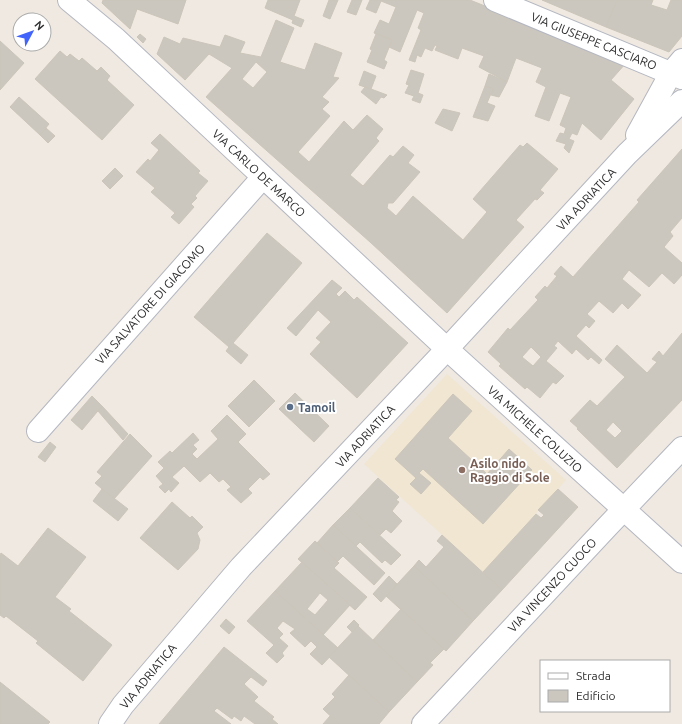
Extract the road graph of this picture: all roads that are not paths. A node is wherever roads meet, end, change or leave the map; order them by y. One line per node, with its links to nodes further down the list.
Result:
1 (69, 0): 6 (street, VIA CARLO DE MARCO)
2 (495, 0): 3 (street, VIA GIUSEPPE CASCIARO)
3 (678, 71): 5 (street, VIA ADRIATICA)
4 (682, 101): 5 (street, VIA ADRIATICA)
5 (627, 154): 7 (street, VIA ADRIATICA)
6 (263, 177): 7 (street, VIA CARLO DE MARCO); 8 (street, VIA SALVATORE DI GIACOMO)
7 (447, 349): 10 (street, VIA MICHELE COLUZIO); 12 (street, VIA ADRIATICA)
8 (38, 431)
9 (682, 448): 10 (street, VIA VINCENZO CUOCO)
10 (624, 508): 11 (street, VIA MICHELE COLUZIO); 13 (street, VIA VINCENZO CUOCO)
11 (682, 562)
12 (110, 724)
13 (423, 724)

